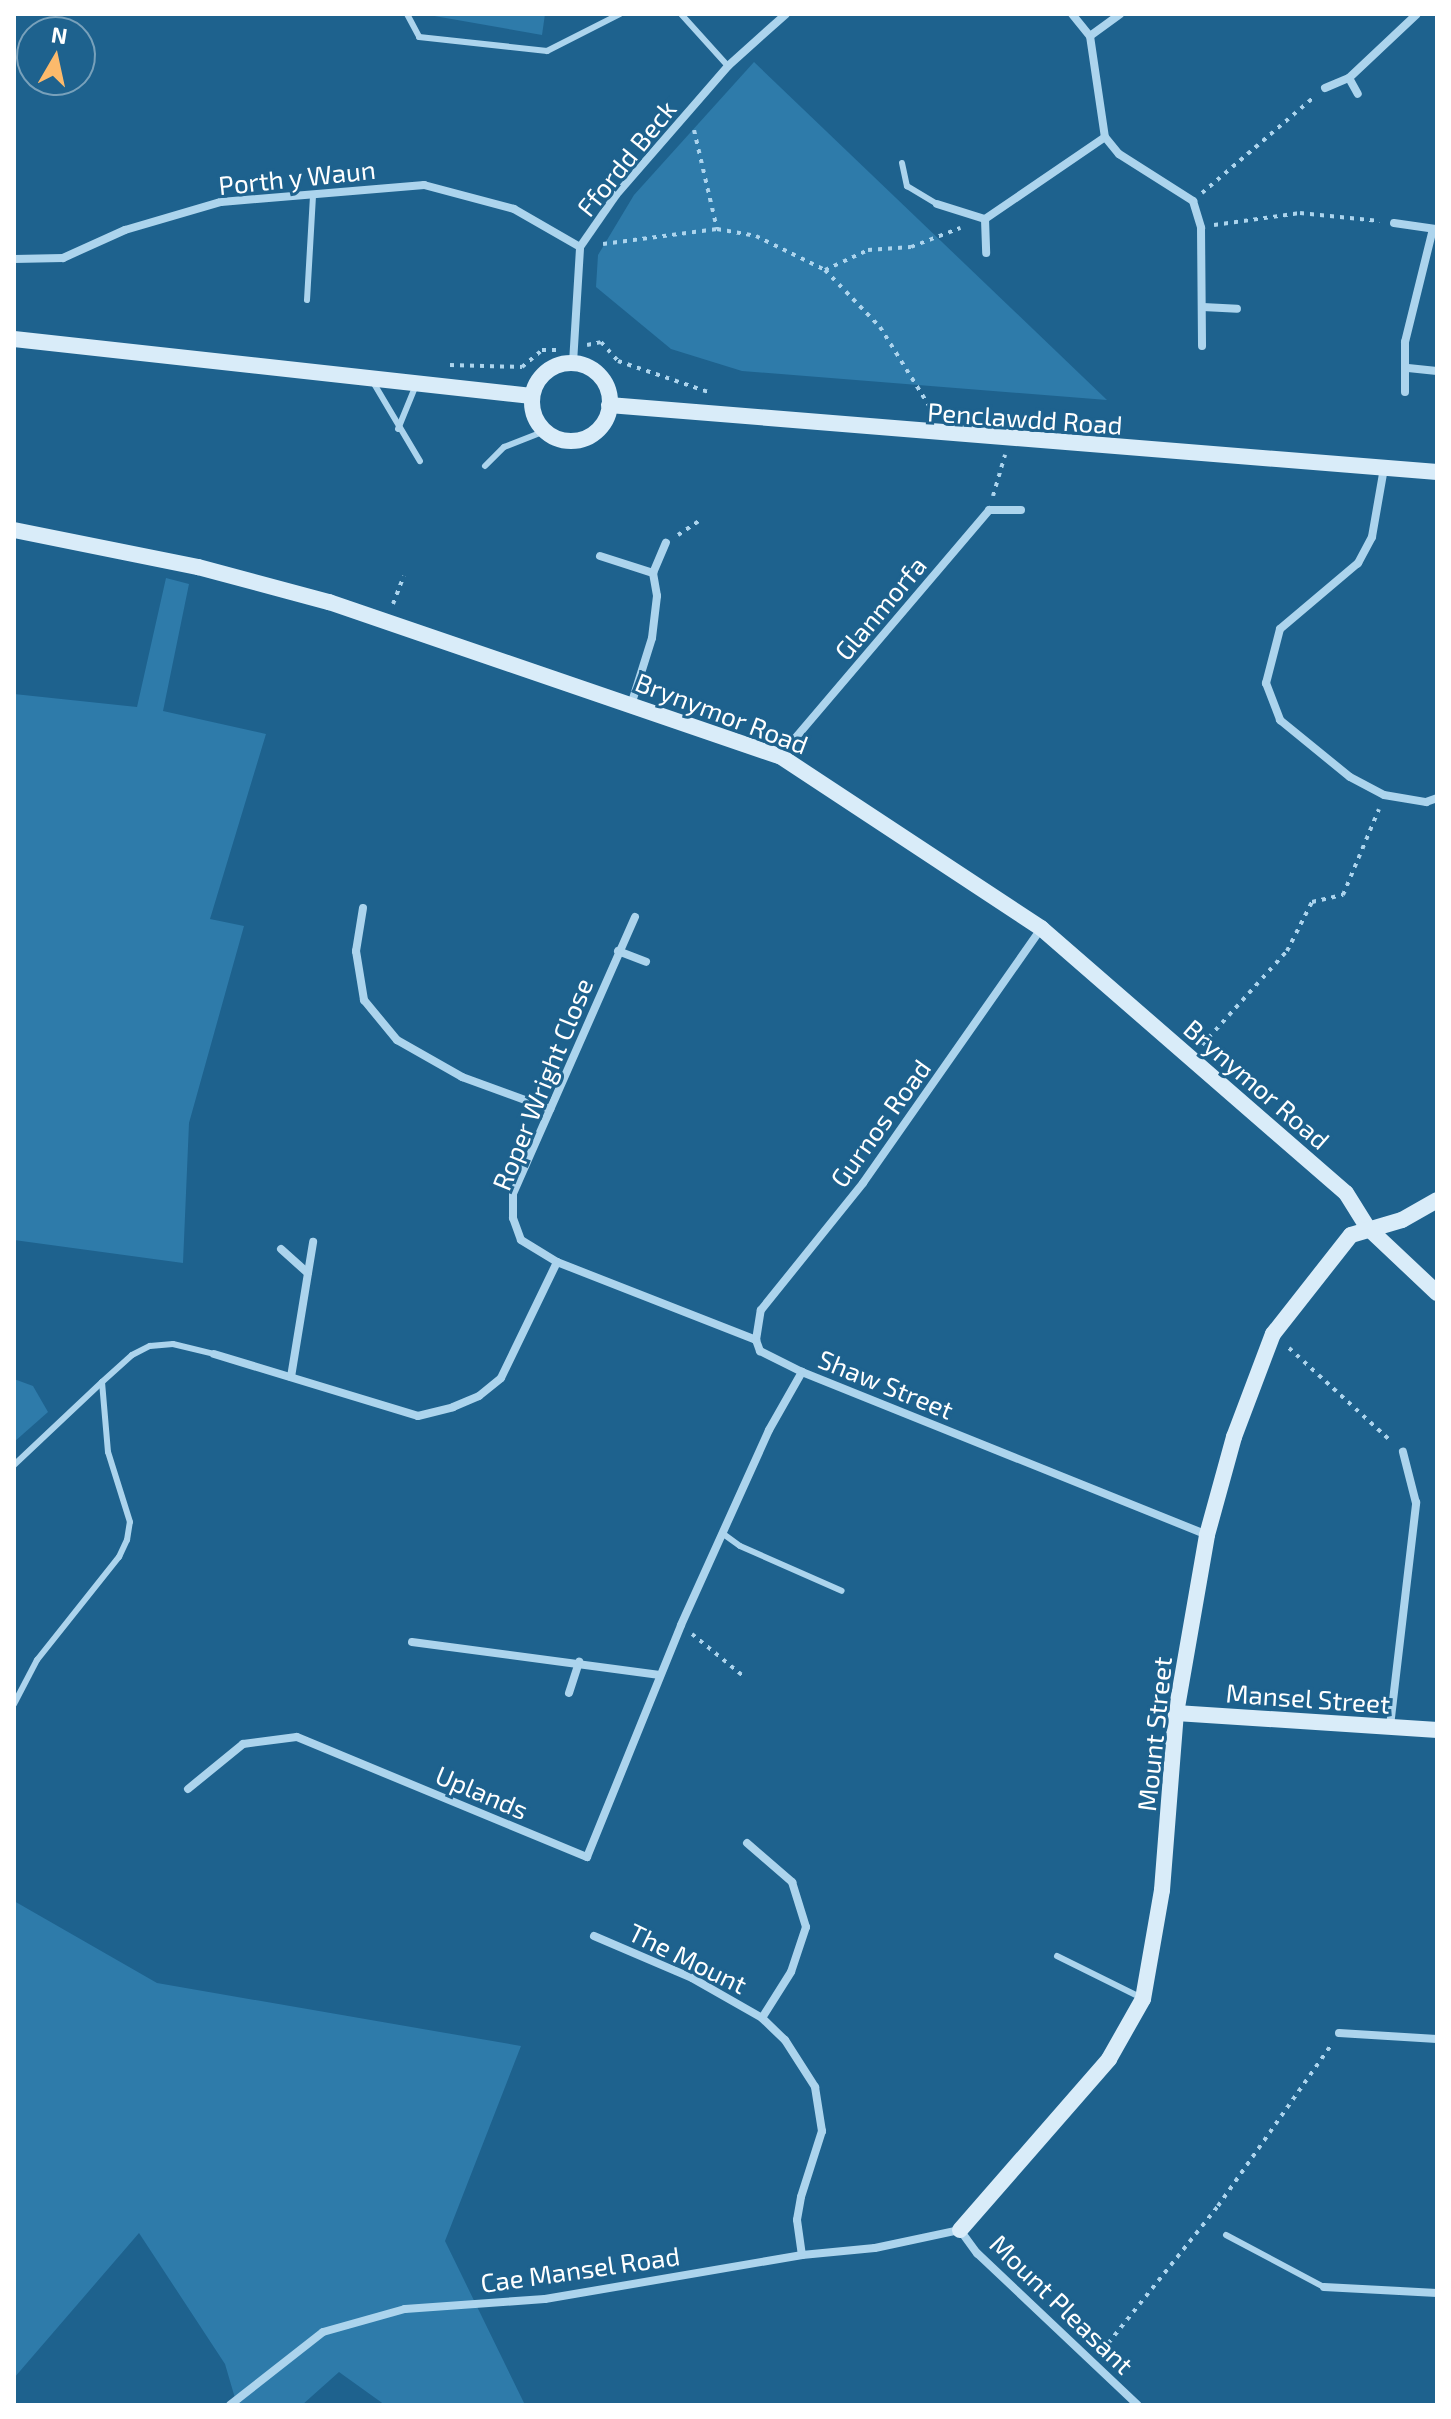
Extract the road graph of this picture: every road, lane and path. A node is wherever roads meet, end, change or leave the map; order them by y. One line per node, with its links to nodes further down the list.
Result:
1 (407, 14): 2 (lane)
2 (620, 14)
3 (681, 14): 9 (lane)
4 (786, 14): 9 (street, Ffordd Beck)
5 (1072, 14): 8 (street)
6 (1120, 14): 8 (street)
7 (1417, 14): 10 (street)
8 (1090, 36): 14 (street)
9 (728, 66): 13 (street, Ffordd Beck)
10 (1349, 78): 11 (street); 12 (street)
11 (1325, 88): 17 (path)
12 (1358, 94)
13 (690, 111): 22 (path); 24 (street, Ffordd Beck)
14 (1105, 137): 17 (street); 19 (street)
15 (902, 163): 18 (lane)
16 (313, 195): 24 (street, Porth y Waun); 26 (street, Porth y Waun); 28 (lane)
17 (1193, 201): 21 (street)
18 (937, 204): 19 (street)
19 (985, 219): 25 (street); 27 (path)
20 (1394, 223): 21 (path); 23 (street)
21 (1201, 228): 29 (street)
22 (717, 229): 24 (path); 27 (path)
23 (1435, 229): 35 (street)
24 (580, 247): 33 (street, Ffordd Beck)
25 (986, 253)
26 (14, 259)
27 (825, 270): 44 (path)
28 (307, 300)
29 (1203, 307): 30 (street); 32 (street)
30 (1237, 309)
31 (14, 339): 37 (street)
32 (1202, 346)
33 (573, 356): 34 (path); 40 (path); 41 (street); 42 (street)
34 (444, 364)
35 (1408, 368): 36 (street); 39 (street)
36 (1437, 371)
37 (373, 380): 38 (street); 46 (lane)
38 (416, 385): 41 (street); 46 (lane)
39 (1405, 392)
40 (714, 393)
41 (532, 396): 47 (street)
42 (609, 405): 47 (street); 48 (street, Penclawdd Road)
43 (918, 410): 44 (path)
44 (933, 411): 45 (path); 48 (path)
45 (948, 412)
46 (398, 429): 50 (lane)
47 (545, 431): 51 (lane)
48 (942, 436): 49 (street, Penclawdd Road)
49 (1009, 441): 52 (street, Penclawdd Road); 54 (path)
50 (420, 461)
51 (485, 466)
52 (1384, 467): 53 (street, Penclawdd Road); 65 (street)
53 (1437, 472)
54 (989, 510): 55 (street); 64 (street, Glanmorfa)
55 (1021, 510)
56 (702, 519): 58 (path)
57 (14, 530): 62 (street, Brynymor Road)
58 (666, 543): 60 (street)
59 (600, 556): 60 (street)
60 (653, 573): 63 (street)
61 (404, 576): 62 (path)
62 (389, 622): 63 (street, Brynymor Road)
63 (632, 702): 64 (street, Brynymor Road)
64 (780, 756): 69 (street, Brynymor Road)
65 (1384, 795): 66 (street); 72 (path)
66 (1437, 798)
67 (363, 908): 73 (street)
68 (635, 917): 70 (street, Roper Wright Close)
69 (1041, 928): 72 (street, Brynymor Road); 82 (street, Gurnos Road)
70 (618, 951): 71 (street, Roper Wright Close); 73 (street, Roper Wright Close)
71 (646, 962)
72 (1190, 1058): 75 (street, Brynymor Road)
73 (550, 1109): 78 (street, Roper Wright Close)
74 (1437, 1200): 75 (street)
75 (1367, 1227): 80 (street, Brynymor Road); 81 (street, Mount Street)
76 (313, 1242): 79 (street)
77 (281, 1249): 79 (street)
78 (557, 1262): 82 (street, Shaw Street); 85 (street)
79 (308, 1273): 85 (street)
80 (1437, 1293)
81 (1273, 1334): 87 (path); 90 (street, Mount Street)
82 (756, 1340): 84 (street, Shaw Street)
83 (214, 1354): 85 (street); 86 (lane)
84 (802, 1372): 89 (street, Uplands); 90 (street, Shaw Street)
85 (291, 1377)
86 (102, 1382): 88 (lane); 98 (lane)
87 (1403, 1452): 100 (street)
88 (14, 1465)
89 (722, 1533): 91 (lane); 92 (street, Uplands)
90 (1207, 1535): 99 (street, Mount Street)
91 (842, 1591)
92 (681, 1625): 95 (street, Uplands); 96 (path)
93 (412, 1642): 94 (street)
94 (579, 1662): 95 (street); 97 (street)
95 (660, 1675): 102 (street, Uplands)
96 (742, 1675)
97 (569, 1693)
98 (14, 1704)
99 (1176, 1713): 100 (street, Mansel Street); 106 (street, Mount Street)
100 (1390, 1727): 101 (street, Mansel Street)
101 (1437, 1730)
102 (188, 1789)
103 (747, 1843): 107 (street, The Mount)
104 (594, 1936): 107 (street, The Mount)
105 (1057, 1956): 106 (lane)
106 (1143, 1999): 110 (street, Mount Street)
107 (762, 2018): 112 (street, The Mount)
108 (1339, 2033): 109 (street); 115 (path)
109 (1437, 2039)
110 (960, 2230): 112 (street, Cae Mansel Road); 115 (street, Mount Pleasant)
111 (1226, 2235): 113 (lane)
112 (802, 2255): 116 (street, Cae Mansel Road)
113 (1324, 2287): 114 (street)
114 (1437, 2293)
115 (1092, 2364): 117 (street, Mount Pleasant)
116 (230, 2405)
117 (1138, 2405)

